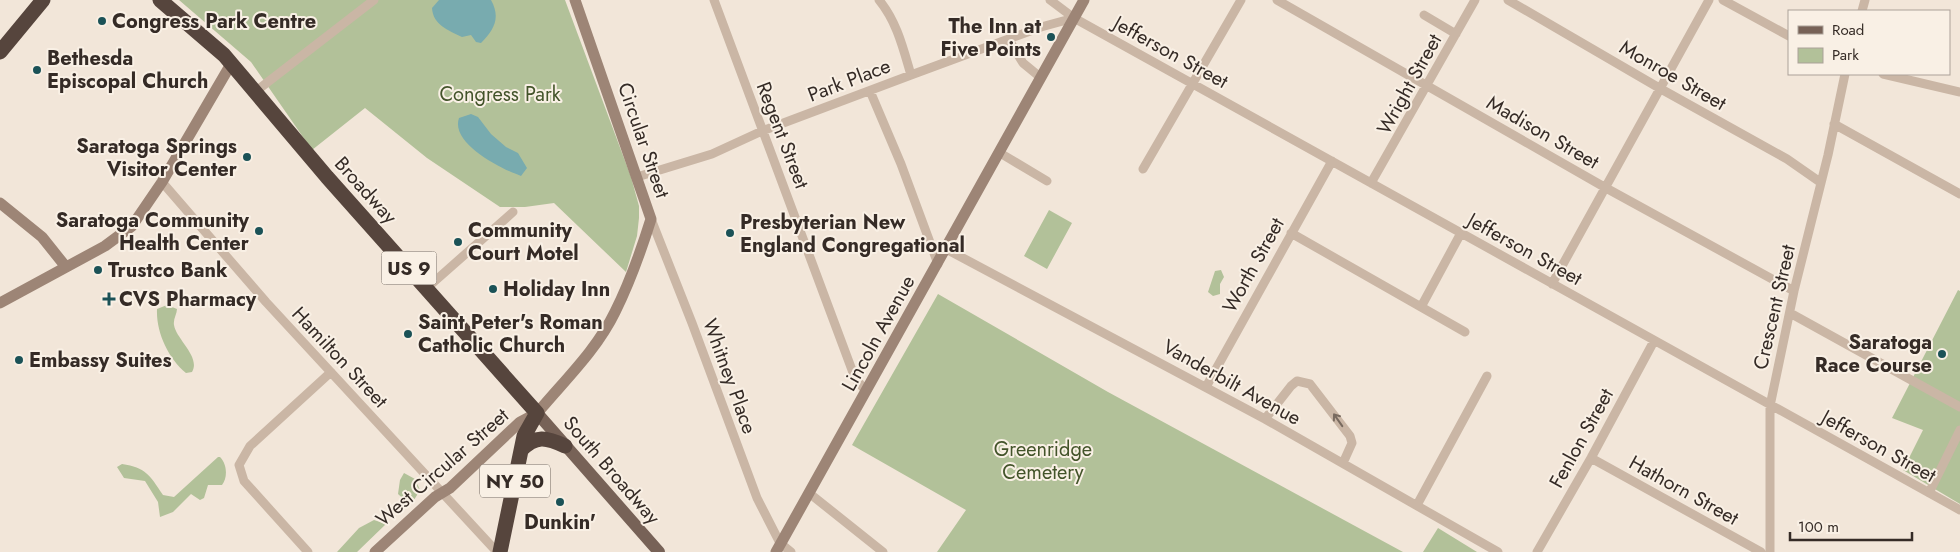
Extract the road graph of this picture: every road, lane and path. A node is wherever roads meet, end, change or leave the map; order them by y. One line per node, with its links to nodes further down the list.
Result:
1 (44, 0): 20 (highway)
2 (160, 0): 21 (highway, Broadway / US 9)
3 (374, 0): 30 (street)
4 (575, 0): 37 (street, Circular Street)
5 (714, 0): 33 (street, Regent Street)
6 (880, 0): 22 (street)
7 (1050, 0): 16 (street, Jefferson Street)
8 (1084, 0): 16 (street, Lincoln Avenue)
9 (1241, 0): 26 (street)
10 (1277, 0): 27 (street, Madison Street)
11 (1475, 0): 17 (street, Wright Street)
12 (1508, 0): 28 (street, Monroe Street)
13 (1709, 0): 28 (street)
14 (1723, 0): 18 (street)
15 (1424, 15): 17 (street)
16 (1074, 18): 19 (street, Park Place); 25 (street, Lincoln Avenue); 26 (street, Jefferson Street)
17 (1456, 34): 27 (street, Wright Street)
18 (1788, 35)
19 (1009, 40): 22 (street, Park Place); 25 (street)
20 (0, 52)
21 (231, 64): 30 (highway, Broadway / US 9); 39 (street)
22 (911, 74): 29 (street, Park Place)
23 (1845, 75): 32 (street, Crescent Street)
24 (1887, 75): 31 (street)
25 (1040, 77): 34 (street, Lincoln Avenue)
26 (1192, 84): 35 (street, Jefferson Street); 36 (street)
27 (1427, 85): 41 (street, Wright Street); 42 (street, Madison Street)
28 (1661, 89): 40 (street, Monroe Street); 42 (street)
29 (870, 91): 33 (street, Park Place); 50 (street)
30 (256, 92): 53 (highway, Broadway / US 9)
31 (1960, 92)
32 (1834, 124): 40 (street, Crescent Street); 43 (street)
33 (762, 131): 37 (street, Park Place); 63 (street, Regent Street)
34 (1000, 153): 38 (street); 49 (street, Lincoln Avenue)
35 (1332, 161): 41 (street, Jefferson Street); 48 (street, Worth Street)
36 (1143, 169)
37 (637, 177): 46 (street, Circular Street)
38 (1047, 181)
39 (162, 182): 51 (street); 60 (street, Hamilton Street)
40 (1820, 182): 54 (street, Crescent Street)
41 (1371, 183): 47 (street, Jefferson Street)
42 (1606, 188): 52 (street); 54 (street, Madison Street)
43 (1960, 194)
44 (0, 202): 51 (street)
45 (513, 212): 53 (street)
46 (651, 219): 66 (street, Circular Street); 78 (street, Whitney Place)
47 (1461, 233): 52 (street, Jefferson Street); 56 (street)
48 (1291, 234): 56 (street); 62 (street, Worth Street)
49 (946, 249): 50 (street, Lincoln Avenue); 62 (street, Vanderbilt Avenue)
50 (938, 264): 63 (street, Lincoln Avenue)
51 (66, 267): 55 (street)
52 (1552, 284): 59 (street, Jefferson Street)
53 (427, 288): 66 (highway, Broadway / US 9)
54 (1794, 291): 57 (street, Crescent Street)
55 (0, 303)
56 (1421, 307): 58 (street)
57 (1790, 313): 64 (street, Crescent Street); 65 (street)
58 (1465, 332)
59 (1654, 341): 64 (street, Jefferson Street); 71 (street, Fenlon Street)
60 (331, 372): 73 (street, Hamilton Street); 79 (street)
61 (1487, 376): 76 (street)
62 (1206, 386): 67 (street, Vanderbilt Avenue)
63 (866, 391): 74 (street, Lincoln Avenue)
64 (1770, 406): 75 (street, Jefferson Street); 88 (street, Crescent Street)
65 (1960, 407)
66 (536, 413): 69 (main road, South Broadway / US 9); 70 (highway, NY 50); 73 (street, West Circular Street)
67 (1265, 419): 72 (street, Vanderbilt Avenue); 72 (street, one-way to 67)
68 (1960, 430): 75 (street)
69 (565, 446): 70 (highway); 82 (main road, South Broadway / US 9)
70 (521, 450): 81 (highway, NY 50)
71 (1591, 458): 86 (street, Fenlon Street); 87 (street, Hathorn Street)
72 (1343, 463): 76 (street, Vanderbilt Avenue)
73 (443, 492): 80 (street, West Circular Street); 81 (street, Hamilton Street)
74 (809, 493): 78 (street, Lincoln Avenue); 84 (street)
75 (1929, 493): 77 (street, Jefferson Street)
76 (1417, 505): 85 (street, Vanderbilt Avenue)
77 (1960, 510)
78 (778, 548): 83 (street)
79 (308, 552)
80 (375, 552)
81 (499, 552)
82 (659, 552)
83 (791, 552)
84 (883, 552)
85 (1498, 552)
86 (1537, 552)
87 (1761, 552)
88 (1770, 552)

